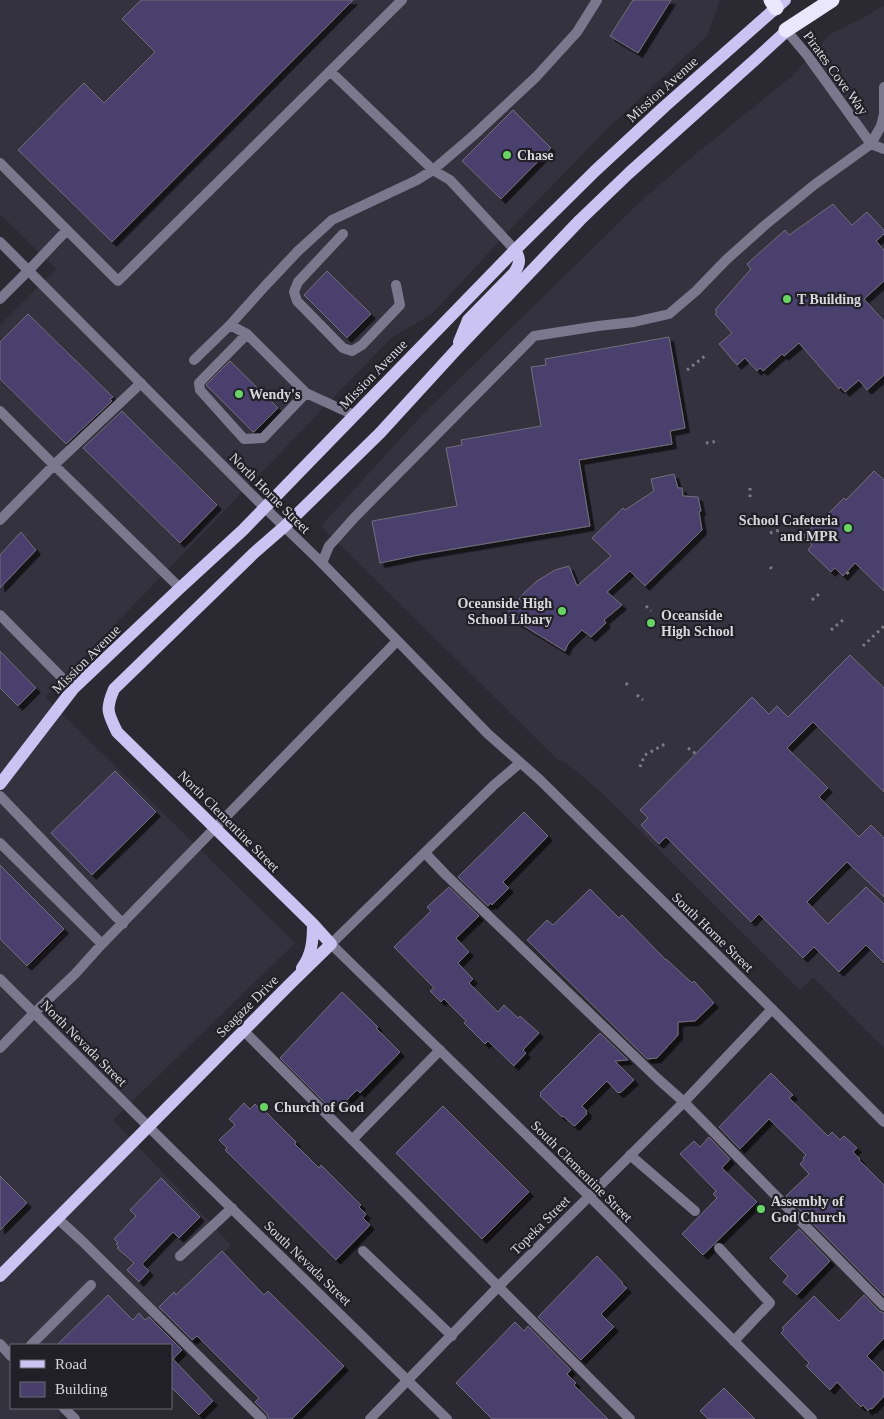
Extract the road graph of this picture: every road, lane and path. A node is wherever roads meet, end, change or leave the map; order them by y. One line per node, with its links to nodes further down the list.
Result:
1 (402, 0): 7 (street)
2 (597, 0): 12 (street)
3 (823, 0): 6 (main road)
4 (832, 0): 6 (highway)
5 (777, 3): 6 (main road); 16 (main road, Mission Avenue)
6 (786, 30): 9 (street, Pirates Cove Way); 22 (main road)
7 (330, 71): 12 (street); 13 (street)
8 (884, 87): 9 (street)
9 (871, 144): 10 (street); 40 (street)
10 (884, 149)
11 (0, 164): 13 (street)
12 (433, 170): 16 (street); 20 (street)
13 (67, 230): 17 (street)
14 (343, 234): 18 (street)
15 (0, 242): 17 (street, North Horne Street)
16 (515, 250): 22 (main road); 29 (main road, Mission Avenue)
17 (29, 270): 19 (street); 26 (street, North Horne Street)
18 (396, 285)
19 (0, 299)
20 (230, 325): 21 (street); 24 (street)
21 (247, 334): 27 (street); 27 (street)
22 (456, 350): 37 (main road)
23 (705, 356): 25 (path)
24 (194, 360)
25 (687, 370)
26 (140, 383): 32 (street); 35 (street, North Horne Street)
27 (306, 393): 29 (street)
28 (0, 411): 32 (street)
29 (354, 415): 35 (main road, Mission Avenue)
30 (719, 441): 31 (path)
31 (706, 443)
32 (54, 465): 36 (street); 43 (street)
33 (750, 486): 34 (path)
34 (750, 497)
35 (265, 508): 37 (street, North Horne Street); 43 (main road, Mission Avenue)
36 (0, 520)
37 (285, 526): 40 (street, North Horne Street); 66 (main road, North Clementine Street)
38 (780, 530): 39 (path)
39 (770, 533)
40 (322, 563): 52 (street, North Horne Street)
41 (770, 567): 42 (path)
42 (774, 571)
43 (180, 588): 56 (main road, Mission Avenue)
44 (819, 594): 45 (path)
45 (812, 600)
46 (646, 606): 47 (path)
47 (651, 611)
48 (0, 615): 56 (street)
49 (843, 620): 51 (path)
50 (884, 626): 53 (path)
51 (831, 630)
52 (397, 641): 62 (street, North Horne Street); 66 (street)
53 (863, 646)
54 (626, 683): 55 (path)
55 (629, 687)
56 (73, 690): 64 (main road, Mission Avenue)
57 (638, 695): 58 (path)
58 (643, 700)
59 (665, 744): 63 (path)
60 (688, 748): 61 (path)
61 (698, 752)
62 (520, 763): 68 (street, Seagaze Drive); 75 (street, South Horne Street)
63 (640, 767)
64 (0, 784)
65 (0, 796): 69 (street)
66 (215, 828): 69 (street); 70 (main road, North Clementine Street)
67 (0, 843): 71 (street)
68 (425, 853): 72 (street, Seagaze Drive); 80 (street)
69 (122, 924): 71 (street)
70 (313, 924): 72 (main road, North Clementine Street); 74 (main road)
71 (102, 944): 76 (street)
72 (331, 944): 74 (main road, Seagaze Drive); 79 (street, South Clementine Street)
73 (0, 979): 76 (street, North Nevada Street)
74 (290, 984): 77 (main road, Seagaze Drive)
75 (772, 1009): 80 (street, Topeka Street); 81 (street, South Horne Street)
76 (34, 1013): 78 (street); 82 (street, North Nevada Street)
77 (244, 1030): 82 (main road, Seagaze Drive); 83 (street)
78 (0, 1048)
79 (440, 1050): 83 (street); 85 (street, South Clementine Street)
80 (684, 1102): 84 (street, Topeka Street); 95 (street)
81 (884, 1122)
82 (148, 1127): 86 (street, South Nevada Street); 88 (main road, Seagaze Drive)
83 (352, 1140): 94 (street)
84 (630, 1155): 85 (street, Topeka Street); 87 (street)
85 (589, 1196): 94 (street, Topeka Street); 97 (street, South Clementine Street)
86 (232, 1208): 91 (street); 101 (street, South Nevada Street)
87 (695, 1212)
88 (57, 1218): 92 (main road, Seagaze Drive); 104 (street)
89 (719, 1248): 97 (street)
90 (363, 1250): 96 (street)
91 (180, 1256)
92 (0, 1276)
93 (91, 1285): 99 (street)
94 (499, 1286): 96 (street, Topeka Street); 107 (street)
95 (884, 1306)
96 (452, 1336): 101 (street, Topeka Street)
97 (734, 1341): 108 (street, South Clementine Street)
98 (0, 1344): 100 (street)
99 (32, 1344)
100 (10, 1355)
101 (409, 1380): 105 (street, Topeka Street); 106 (street, South Nevada Street)
102 (65, 1409): 103 (street)
103 (76, 1419)
104 (262, 1419)
105 (370, 1419)
106 (447, 1419)
107 (630, 1419)
108 (812, 1419)

